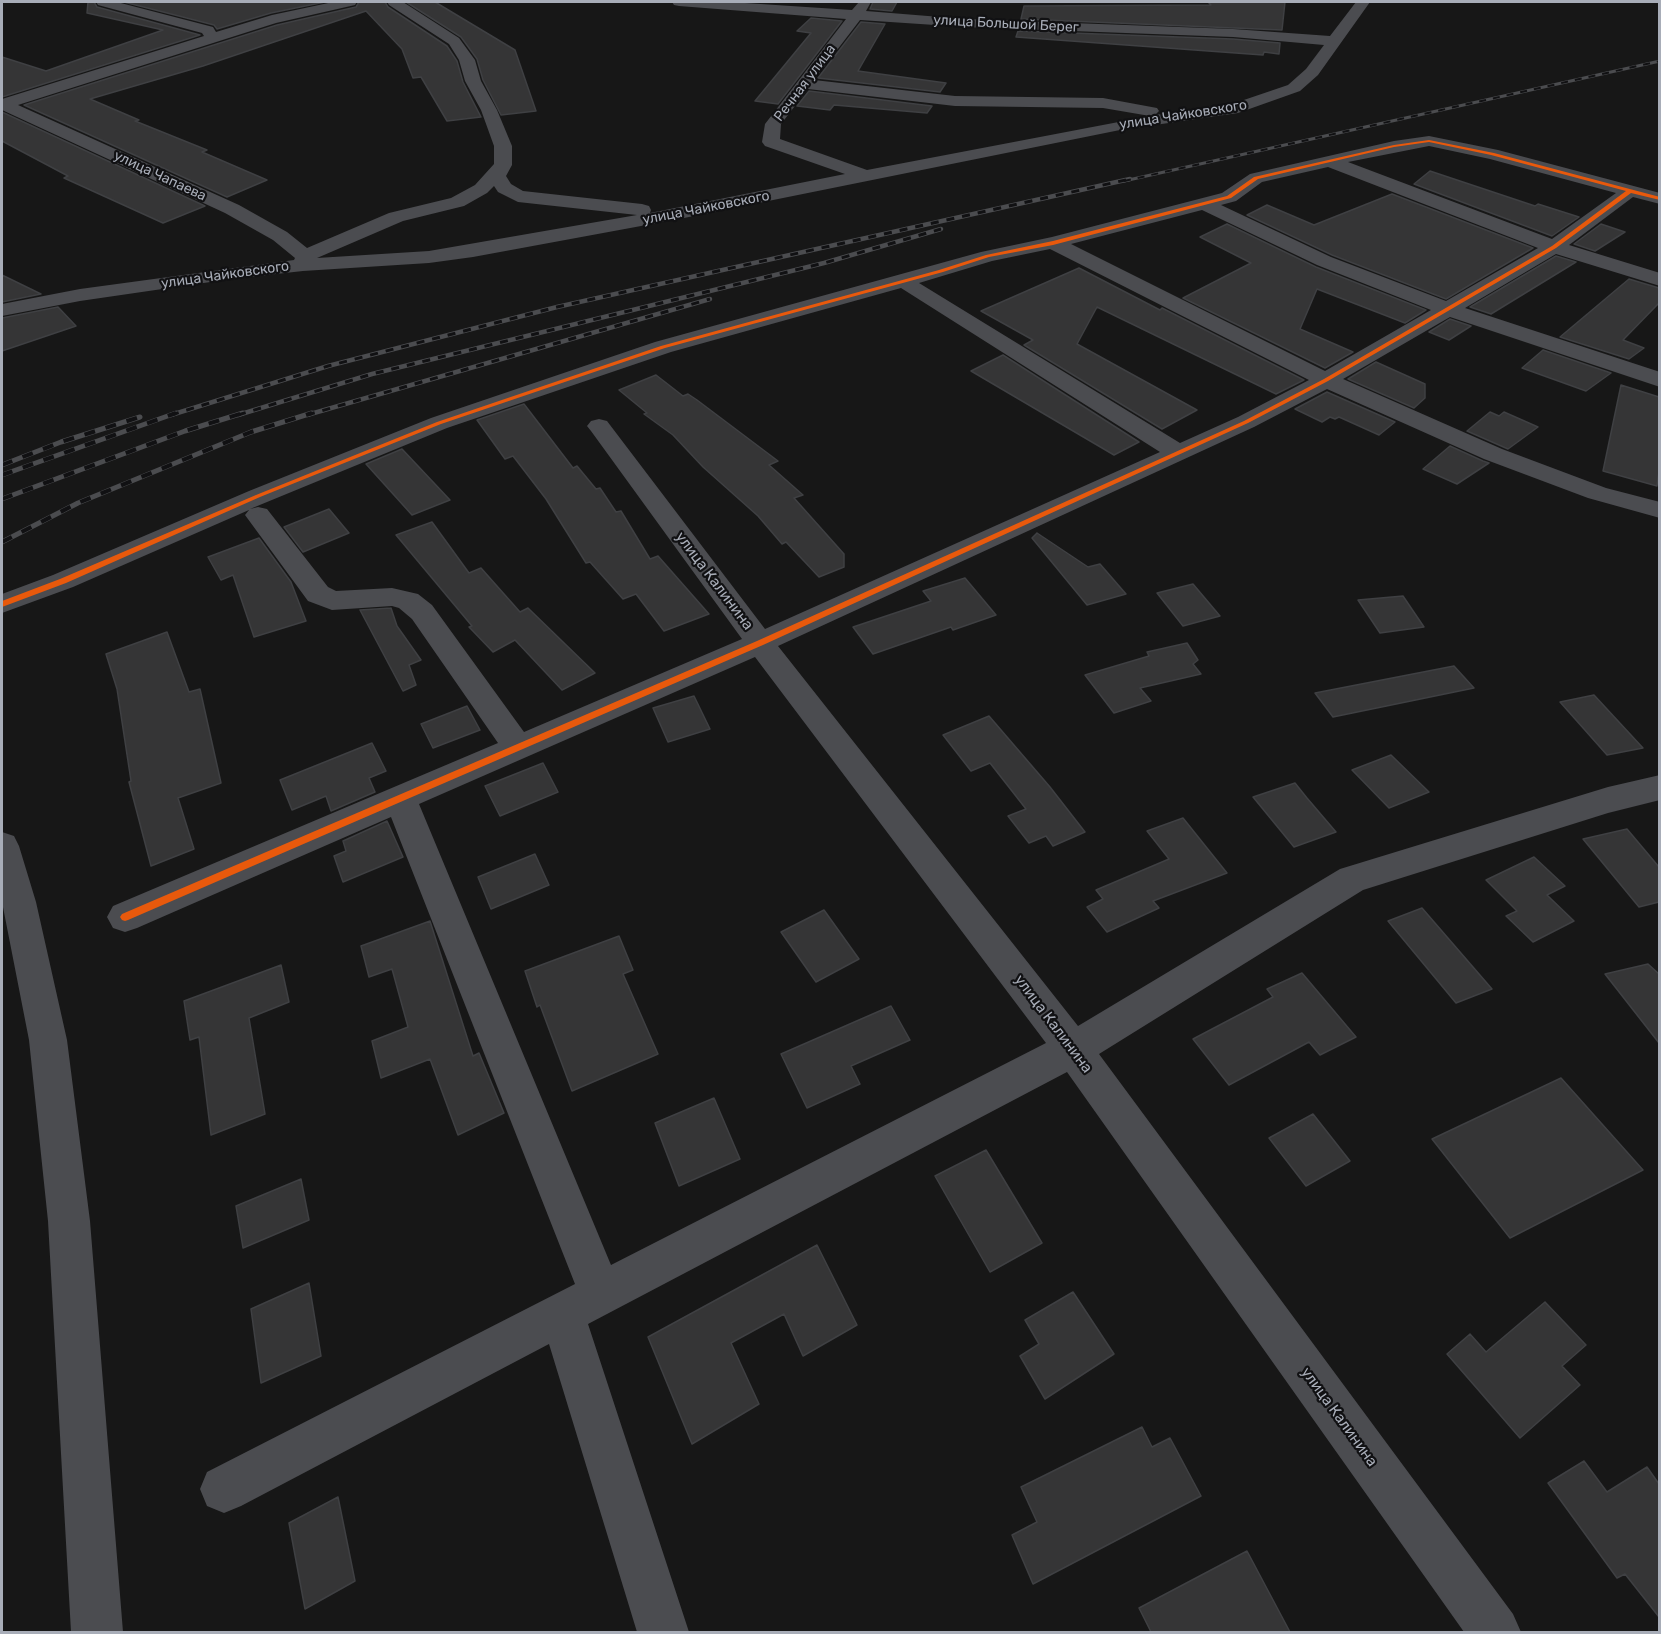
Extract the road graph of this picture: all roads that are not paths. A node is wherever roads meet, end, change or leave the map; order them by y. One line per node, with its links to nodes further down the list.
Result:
1 (103, 2): 10 (street)
2 (319, 2): 8 (street)
3 (350, 2): 8 (street)
4 (394, 2): 16 (street)
5 (679, 2): 9 (street, улица Большой Берег)
6 (866, 2): 9 (street, Речная улица)
7 (1363, 2): 11 (street, улица Чайковского)
8 (294, 14): 10 (street)
9 (856, 16): 11 (street, улица Большой Берег); 12 (street, Речная улица)
10 (212, 37): 13 (street)
11 (1334, 41): 14 (street, улица Чайковского)
12 (803, 84): 14 (street); 17 (street, Речная улица)
13 (2, 104): 26 (street, улица Чапаева)
14 (1188, 116): 17 (street, улица Чайковского)
15 (1329, 161): 18 (street); 22 (street); 25 (street)
16 (502, 165): 19 (street); 21 (street)
17 (869, 176): 23 (street, улица Чайковского)
18 (1630, 191): 20 (street); 25 (street)
19 (518, 196): 21 (street); 23 (street)
20 (1659, 199)
21 (457, 202): 26 (street)
22 (1203, 203): 24 (street); 29 (street)
23 (679, 213): 26 (street, улица Чайковского)
24 (1053, 243): 31 (street); 37 (street)
25 (1554, 247): 27 (street); 29 (street)
26 (304, 260): 30 (street, улица Чайковского)
27 (1659, 280)
28 (911, 286): 34 (street)
29 (1445, 309): 31 (street); 32 (street)
30 (2, 310)
31 (1326, 380): 34 (street); 35 (street)
32 (1659, 380)
33 (599, 426): 38 (street, улица Калинина)
34 (1177, 452): 38 (street)
35 (1659, 510)
36 (258, 515): 39 (street)
37 (2, 604)
38 (760, 643): 39 (street); 44 (street, улица Калинина)
39 (518, 747): 41 (street)
40 (1659, 787): 44 (street)
41 (400, 799): 43 (street); 45 (street)
42 (2, 846): 47 (street)
43 (125, 917)
44 (1073, 1049): 45 (street); 49 (street, улица Калинина)
45 (581, 1304): 46 (street); 48 (street)
46 (224, 1489)
47 (97, 1632)
48 (663, 1632)
49 (1495, 1632)

